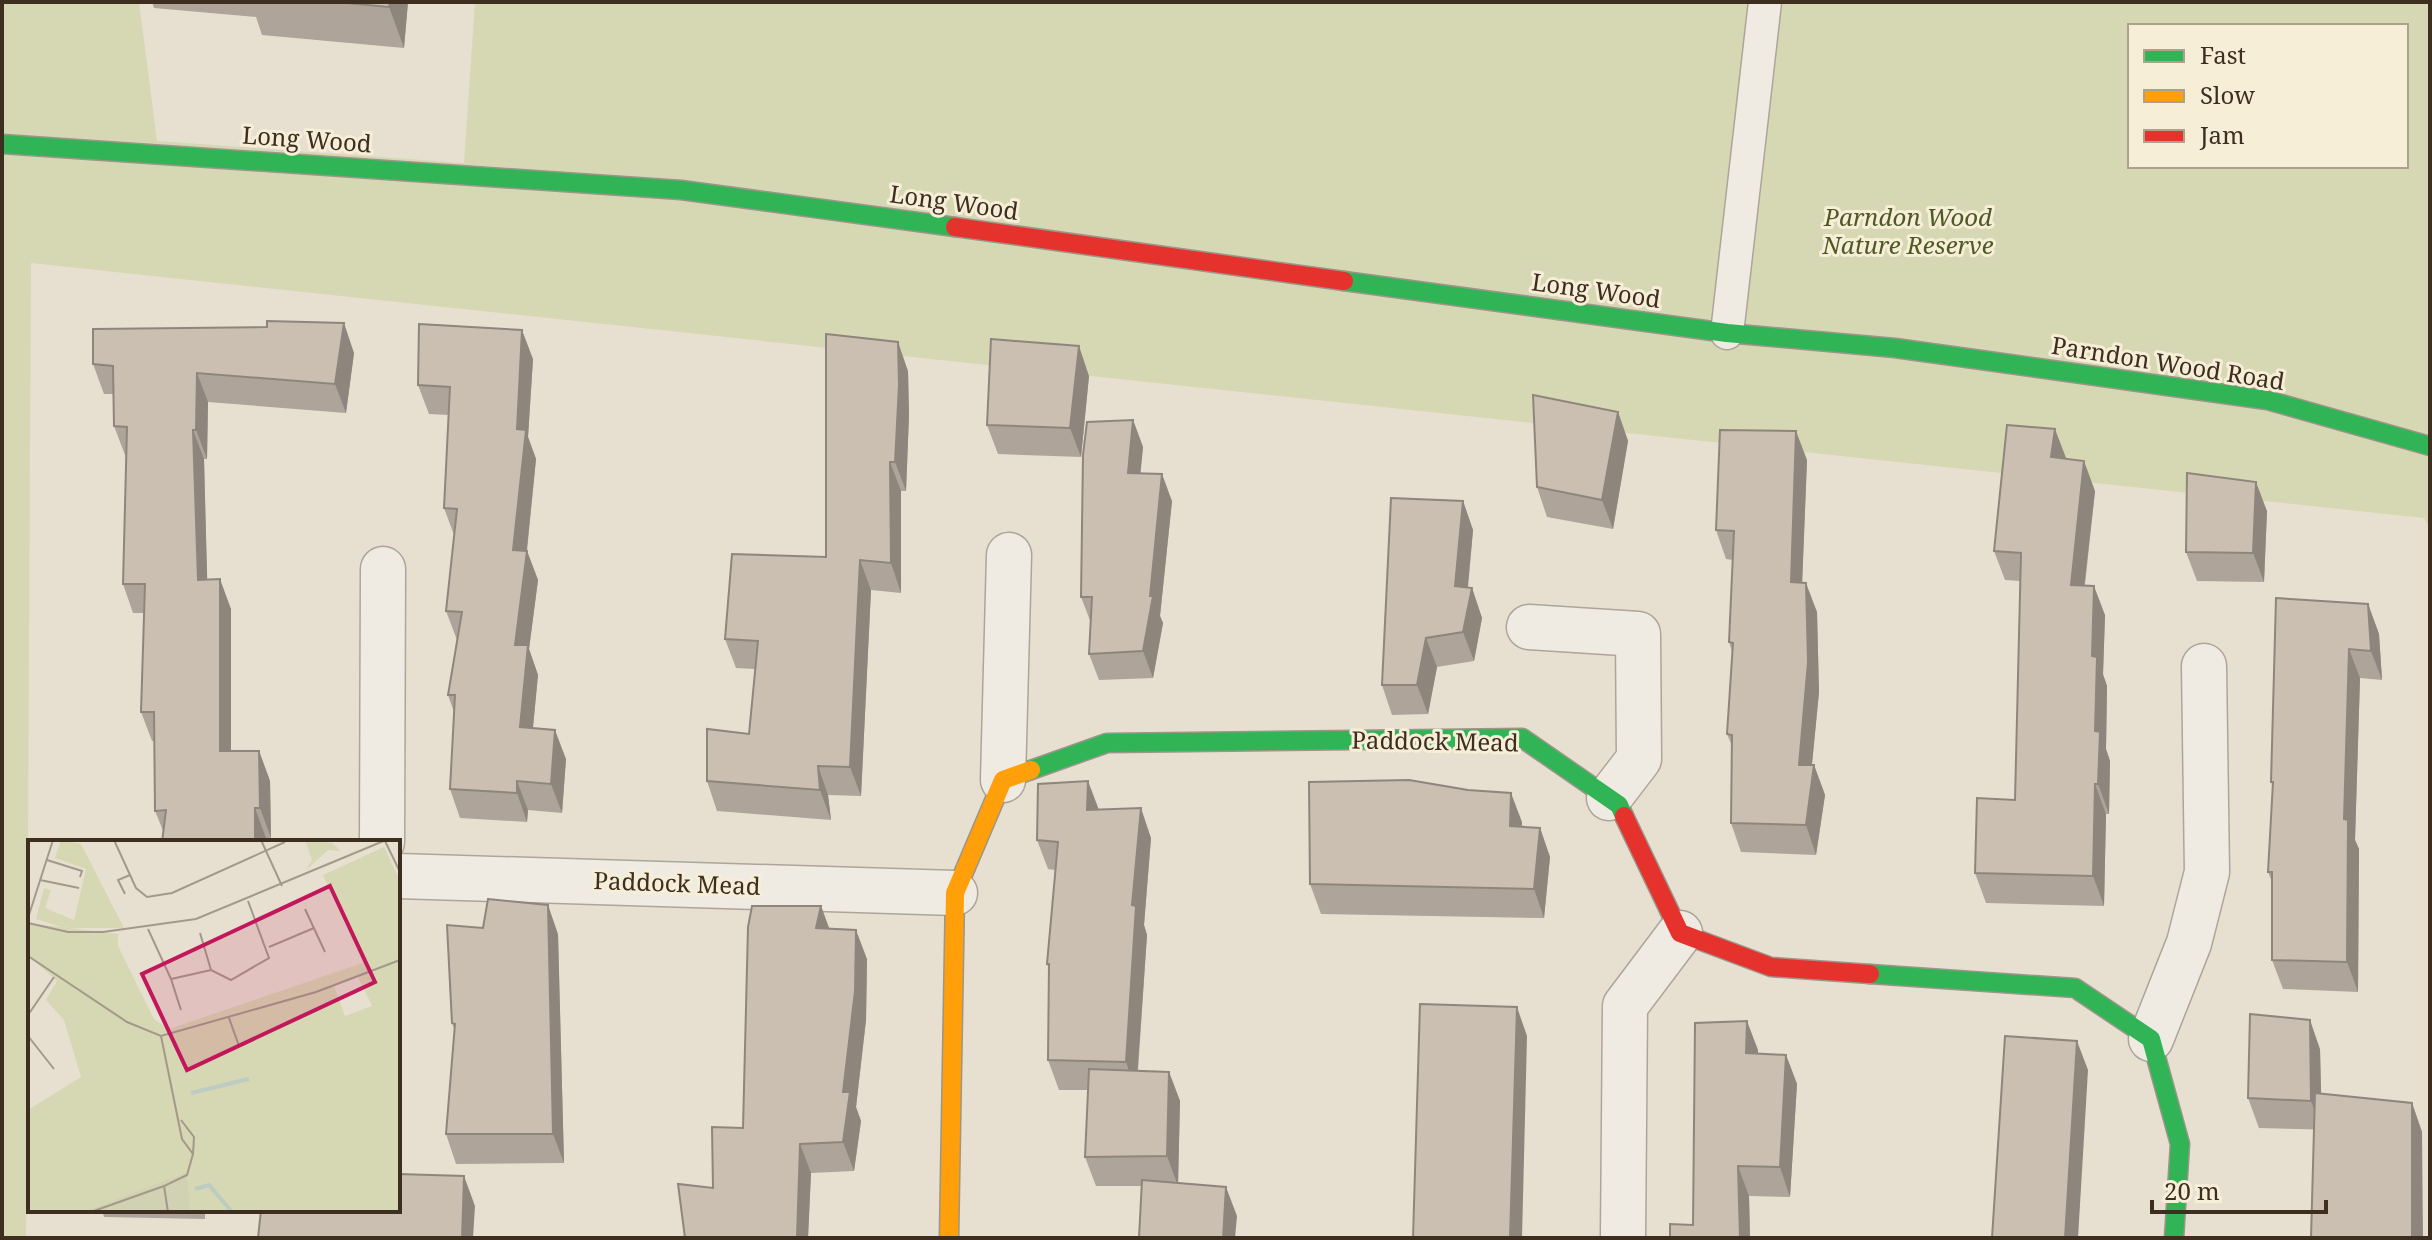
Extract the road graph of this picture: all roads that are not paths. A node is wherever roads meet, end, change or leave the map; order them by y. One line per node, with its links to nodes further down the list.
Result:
1 (1765, 2): 3 (lane)
2 (2, 144): 3 (street, Long Wood)
3 (1727, 333): 4 (street, Long Wood)
4 (1895, 348): 5 (street, Parndon Wood Road)
5 (2430, 446)
6 (1009, 555): 10 (street)
7 (383, 569): 12 (street)
8 (1529, 627): 11 (street)
9 (2204, 666): 16 (street)
10 (1003, 780): 11 (street, Paddock Mead); 14 (street)
11 (1609, 798): 15 (street, Paddock Mead)
12 (382, 840)
13 (400, 876): 14 (street, Paddock Mead)
14 (955, 893): 17 (street)
15 (1680, 933): 16 (street); 18 (street)
16 (2151, 1039): 19 (street)
17 (949, 1238)
18 (1623, 1238)
19 (2174, 1238)

